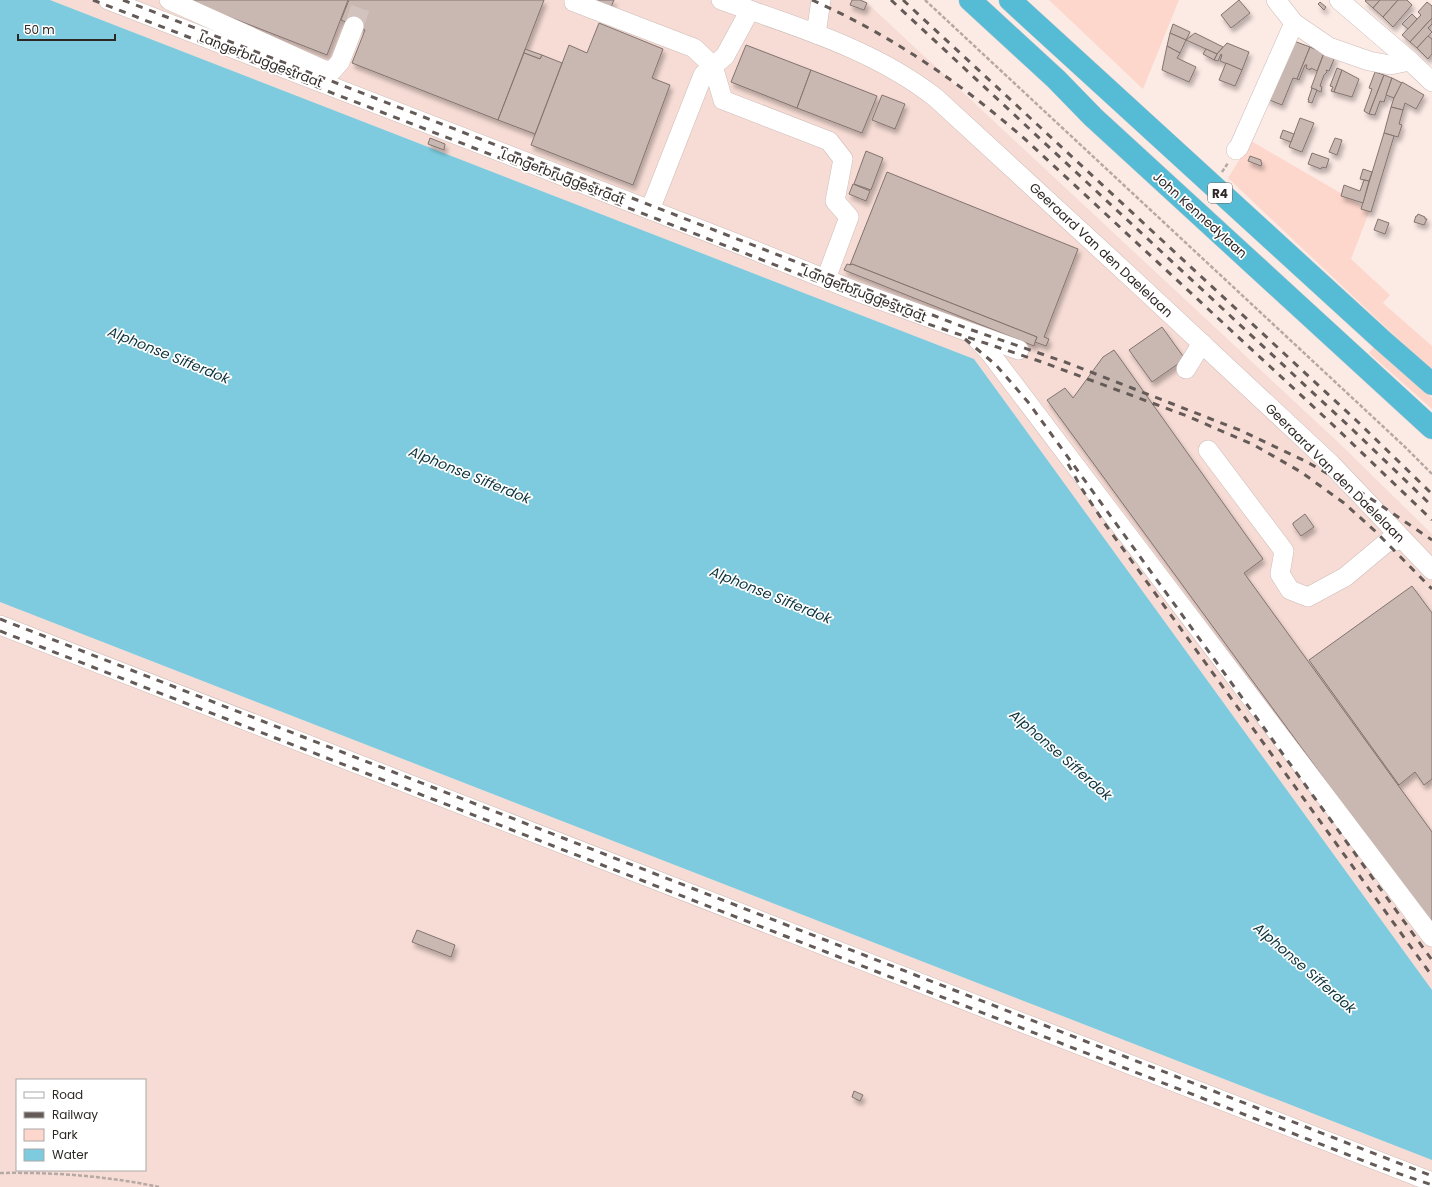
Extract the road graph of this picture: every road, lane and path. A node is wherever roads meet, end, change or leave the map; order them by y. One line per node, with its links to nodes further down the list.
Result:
1 (108, 0): 20 (street, Langerbruggestraat)
2 (169, 0): 13 (street)
3 (574, 0): 16 (street)
4 (721, 0): 11 (street, Geeraard Van den Daelelaan)
5 (822, 0): 14 (street)
6 (925, 0): 29 (path)
7 (970, 0): 27 (highway, John Kennedylaan / R4)
8 (1010, 0): 19 (highway, R4)
9 (1276, 0): 12 (street)
10 (1339, 0): 15 (street)
11 (750, 10): 14 (street, Geeraard Van den Daelelaan); 16 (street)
12 (1294, 23): 15 (street); 18 (street)
13 (354, 26)
14 (816, 34): 23 (street, Geeraard Van den Daelelaan)
15 (1410, 61): 17 (street)
16 (713, 66): 20 (street); 21 (street)
17 (1432, 82)
18 (1236, 150): 19 (path)
19 (1213, 186): 26 (highway, R4)
20 (650, 210): 21 (street, Langerbruggestraat)
21 (826, 280): 22 (street, Langerbruggestraat)
22 (972, 334): 24 (street, Langerbruggestraat); 33 (street)
23 (1202, 343): 25 (street); 30 (street, Geeraard Van den Daelelaan)
24 (1019, 350)
25 (1186, 369)
26 (1432, 384)
27 (1432, 428)
28 (1208, 450): 30 (street)
29 (1432, 474)
30 (1403, 540): 31 (street, Geeraard Van den Daelelaan)
31 (1432, 570)
32 (0, 625): 35 (street)
33 (1432, 937)
34 (0, 1172): 36 (path)
35 (1432, 1182)
36 (160, 1187)

